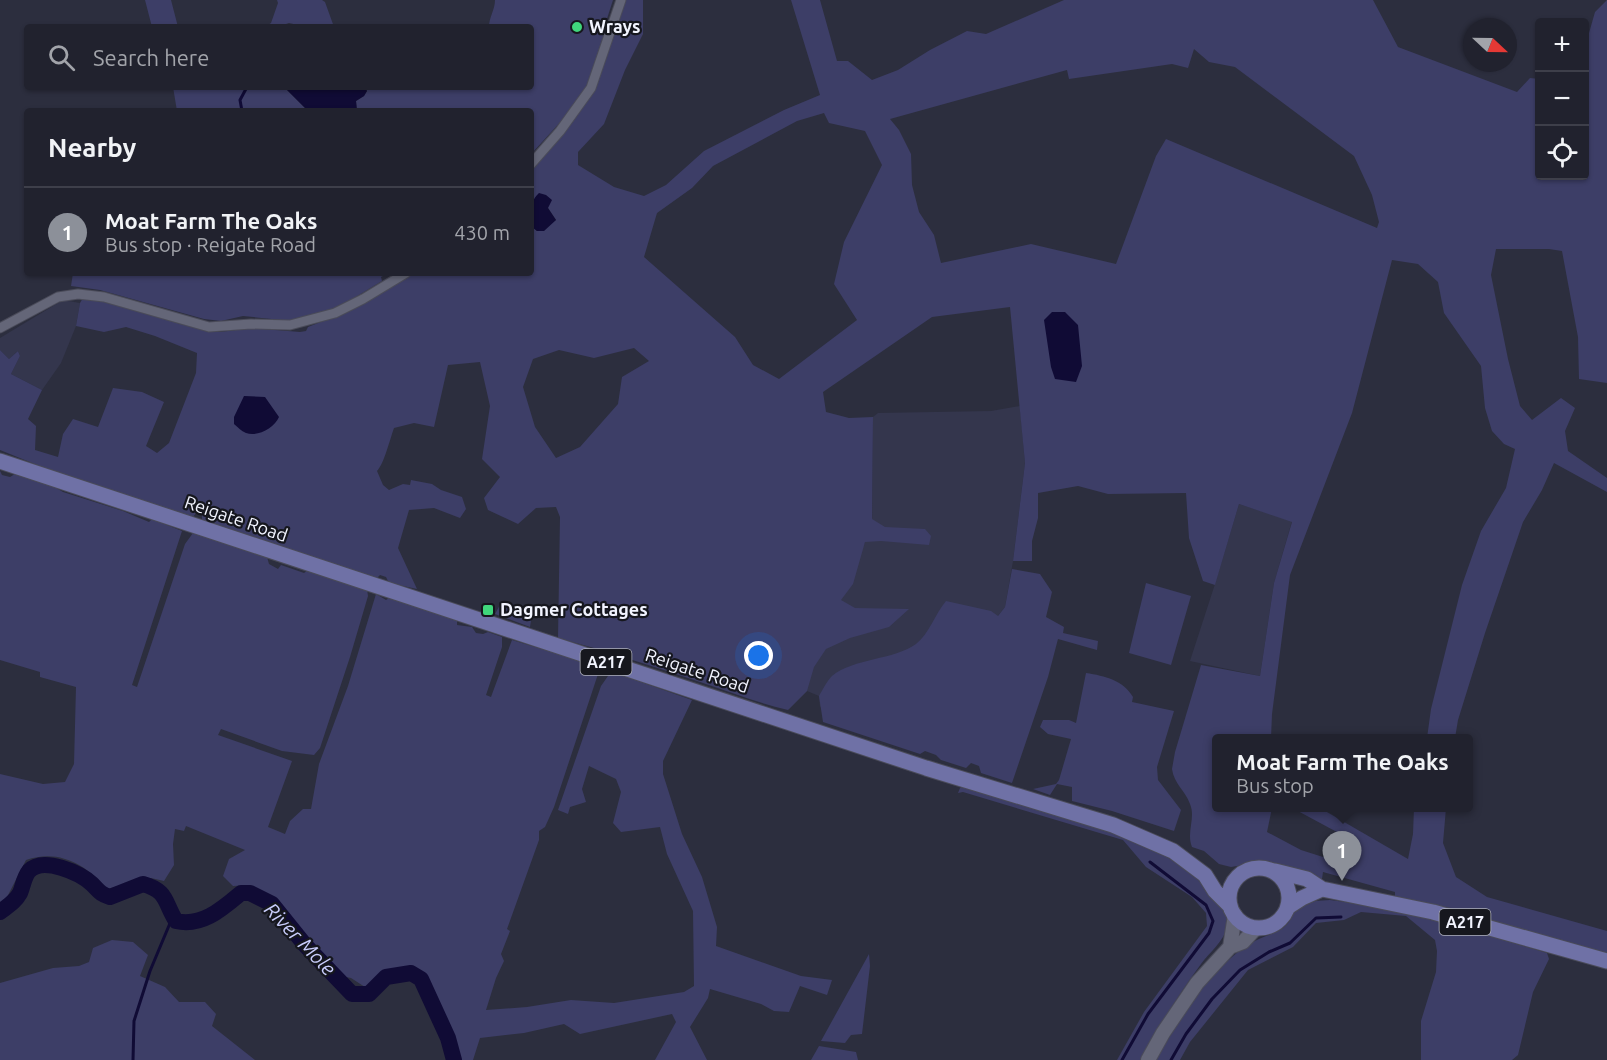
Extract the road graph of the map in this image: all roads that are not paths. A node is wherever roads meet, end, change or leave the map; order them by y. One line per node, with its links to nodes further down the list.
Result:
1 (621, 0): 2 (street)
2 (534, 161)
3 (401, 276): 4 (street)
4 (0, 328)
5 (0, 461): 7 (main road, Reigate Road / A217)
6 (1275, 871): 8 (main road); 9 (main road, A217); 10 (main road)
7 (1205, 875): 8 (main road); 11 (main road, Reigate Road / A217)
8 (1237, 877): 11 (main road)
9 (1322, 890): 10 (main road); 14 (main road, A217)
10 (1288, 907): 12 (main road)
11 (1232, 910): 12 (main road); 13 (street)
12 (1256, 928): 13 (street)
13 (1230, 947): 15 (street)
14 (1607, 961)
15 (1148, 1060)

